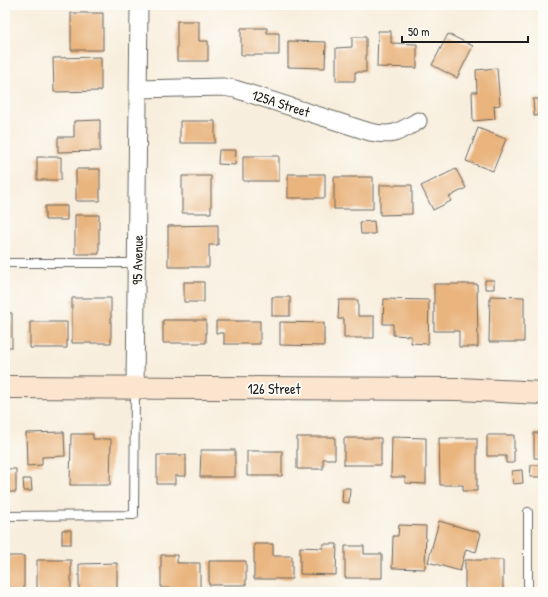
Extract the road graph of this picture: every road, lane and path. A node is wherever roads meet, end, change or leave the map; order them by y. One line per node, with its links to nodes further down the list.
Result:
1 (139, 5): 2 (street, 95 Avenue)
2 (139, 88): 3 (street, 125A Street); 5 (street, 95 Avenue)
3 (418, 121)
4 (5, 263): 5 (lane)
5 (137, 263): 7 (street, 95 Avenue)
6 (5, 388): 7 (street, 126 Street)
7 (135, 388): 8 (street, 126 Street); 10 (lane, 95 Avenue)
8 (543, 393)
9 (528, 512): 11 (lane)
10 (5, 516)
11 (528, 592)

